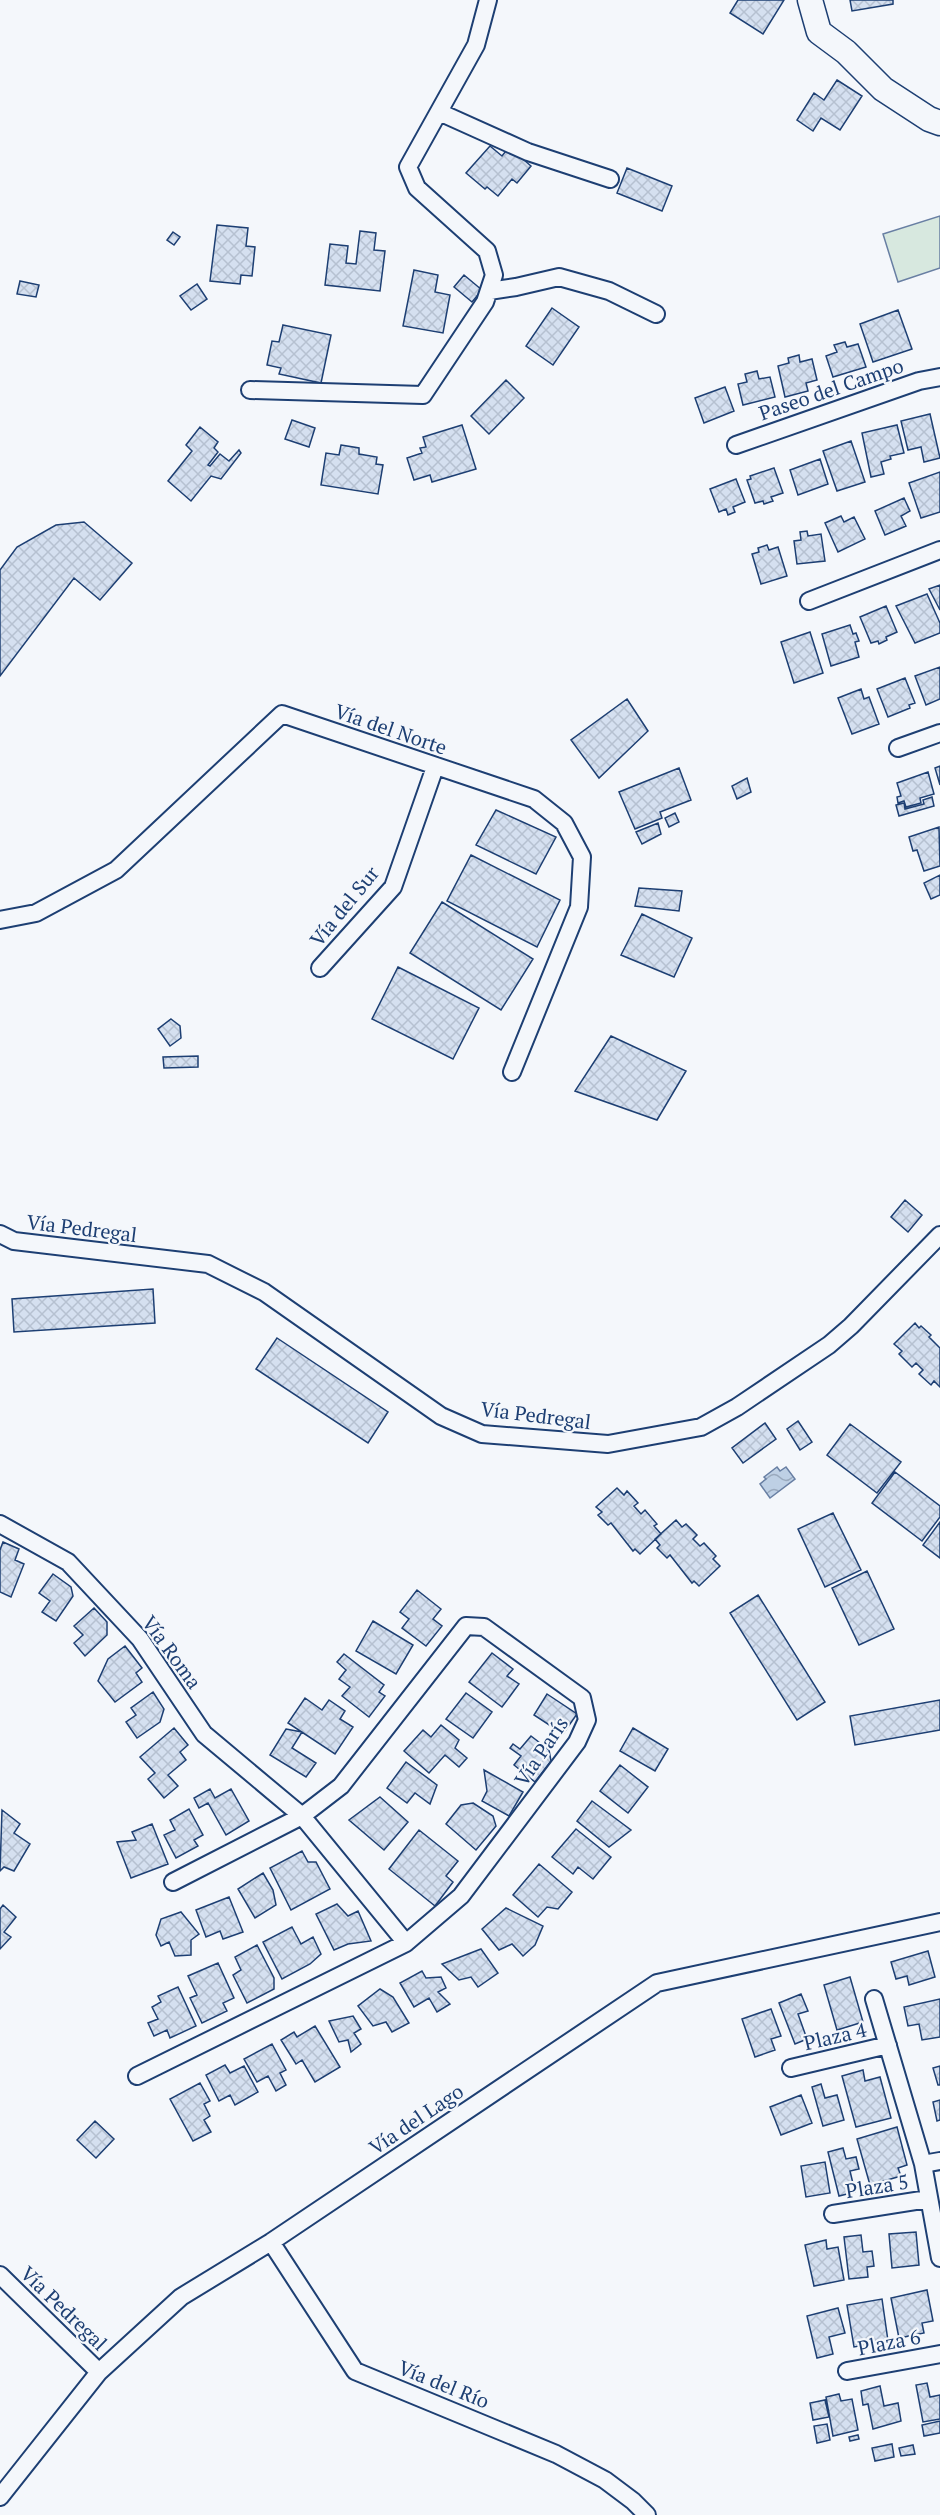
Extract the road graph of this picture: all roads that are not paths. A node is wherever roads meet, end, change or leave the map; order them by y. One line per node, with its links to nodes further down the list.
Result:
1 (488, 0): 3 (street)
2 (810, 0): 4 (main road)
3 (439, 112): 5 (street); 6 (street)
4 (940, 123)
5 (610, 179)
6 (489, 291): 7 (street); 9 (street)
7 (656, 314)
8 (940, 377): 10 (street, Paseo del Campo)
9 (250, 390)
10 (736, 445)
11 (940, 550): 12 (street)
12 (809, 601)
13 (940, 732): 14 (street)
14 (898, 748)
15 (435, 767): 16 (street, Vía del Norte); 17 (street, Vía del Sur); 18 (street, Vía del Norte)
16 (0, 920)
17 (320, 968)
18 (512, 1072)
19 (0, 1234): 21 (street, Vía Pedregal)
20 (940, 1235): 21 (street, Vía Pedregal)
21 (926, 1249): 22 (street)
22 (940, 1260)
23 (0, 1524): 24 (street, Vía Roma)
24 (302, 1816): 25 (street, Vía París); 27 (street, Vía Roma); 27 (street, Vía París)
25 (173, 1882)
26 (940, 1922): 36 (street, Vía del Lago)
27 (406, 1943): 31 (street, Vía París)
28 (874, 1999): 29 (street)
29 (888, 2045): 30 (street, Plaza 4); 33 (street)
30 (791, 2068)
31 (137, 2076)
32 (940, 2161): 33 (street)
33 (923, 2164): 34 (street)
34 (928, 2199): 35 (street, Plaza 5); 37 (street)
35 (833, 2214)
36 (271, 2242): 41 (street, Vía del Lago); 43 (street, Vía del Río)
37 (940, 2258)
38 (0, 2275): 41 (street, Vía Pedregal)
39 (940, 2354): 40 (street, Plaza 6)
40 (847, 2371)
41 (99, 2372): 42 (street, Vía del Lago)
42 (0, 2497)
43 (647, 2515)

